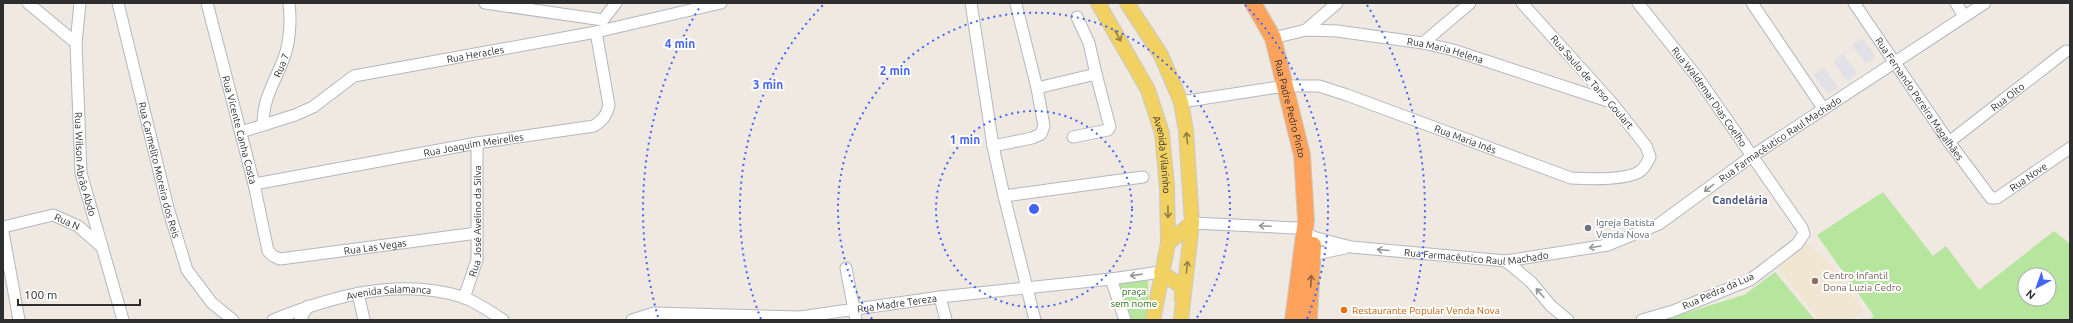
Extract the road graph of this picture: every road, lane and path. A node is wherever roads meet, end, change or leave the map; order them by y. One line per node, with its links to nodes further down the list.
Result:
1 (28, 3): 28 (street)
2 (80, 3): 28 (street, Rua Wilson Abrão Abdo)
3 (118, 3): 77 (street, Rua Carmelito Moreira dos Reis)
4 (207, 3): 39 (street, Rua Vicente Canha Costa)
5 (289, 3): 38 (street, Rua 7)
6 (485, 3): 24 (street)
7 (616, 3): 24 (street)
8 (721, 3): 24 (street, Rua Heracles)
9 (971, 3): 43 (street)
10 (1098, 3): 57 (main road, Avenida Vilarinho, one-way to 57)
11 (1127, 3): 35 (main road)
12 (1253, 3): 27 (highway, Rua Padre Pedro Pinto)
13 (1337, 3): 25 (street)
14 (1470, 3): 29 (street)
15 (1522, 3): 36 (street, Rua Saulo de Tarso Goulart)
16 (1638, 3): 45 (street, Rua Waldemar Dias Coelho)
17 (1752, 3): 37 (street)
18 (1854, 3): 31 (street, Rua Fernando Pereira Magalhães)
19 (1956, 3): 22 (street)
20 (1984, 3): 22 (street, Rua Farmacêutico Raul Machado)
21 (1016, 4): 34 (street)
22 (1964, 16): 31 (street, Rua Farmacêutico Raul Machado)
23 (1078, 17): 32 (street)
24 (606, 25): 26 (street, Rua Heracles)
25 (1306, 30): 27 (street, Rua Maria Helena); 29 (street, Rua Maria Helena)
26 (596, 32): 38 (street, Rua Heracles); 42 (street, Rua Joaquim Meirelles)
27 (1272, 38): 33 (highway, Rua Padre Pedro Pinto)
28 (76, 43): 58 (street, Rua Wilson Abrão Abdo)
29 (1423, 43): 36 (street, Rua Maria Helena)
30 (2066, 51): 41 (street, Rua Oito)
31 (1895, 62): 37 (street, Rua Farmacêutico Raul Machado); 41 (street, Rua Fernando Pereira Magalhães)
32 (1096, 74): 34 (street); 40 (street)
33 (1285, 86): 35 (street, Rua Maria Inês); 46 (street, Rua Maria Inês); 53 (highway, Rua Padre Pedro Pinto)
34 (1037, 88): 43 (street)
35 (1181, 102): 51 (main road, one-way to 35)
36 (1612, 102): 46 (street, Rua Saulo de Tarso Goulart)
37 (1823, 108): 45 (street, Rua Farmacêutico Raul Machado)
38 (263, 125): 39 (street, Rua Heracles)
39 (241, 132): 48 (street, Rua Vicente Canha Costa)
40 (1073, 137)
41 (1949, 142): 49 (street, Rua Fernando Pereira Magalhães)
42 (477, 143): 48 (street, Rua Joaquim Meirelles); 55 (street, Rua José Avelino da Silva)
43 (993, 146): 50 (street)
44 (2070, 148): 49 (street, Rua Nove)
45 (1752, 156): 56 (street, Rua Waldemar Dias Coelho); 62 (street, Rua Farmacêutico Raul Machado, one-way to 62)
46 (1646, 166)
47 (1143, 177): 50 (street)
48 (254, 184): 61 (street, Rua Vicente Canha Costa)
49 (1986, 194)
50 (1004, 196): 66 (street)
51 (1192, 223): 53 (street, Rua Farmacêutico Raul Machado, one-way to 51); 57 (main road); 74 (main road, one-way to 51)
52 (3, 227): 58 (street, Rua N)
53 (1308, 229): 59 (street, Rua Farmacêutico Raul Machado); 60 (highway, Rua Padre Pedro Pinto)
54 (3, 232): 75 (street)
55 (477, 233): 61 (street, Rua Las Vegas); 70 (street, Rua José Avelino da Silva)
56 (1804, 234): 92 (street, Rua Pedra da Lua)
57 (1168, 243): 64 (main road, Avenida Vilarinho)
58 (102, 247): 76 (street, Rua Wilson Abrão Abdo)
59 (1351, 247): 60 (street, Rua Farmacêutico Raul Machado); 62 (street, Rua Farmacêutico Raul Machado, one-way to 59)
60 (1308, 255): 68 (highway, Rua Padre Pedro Pinto); 89 (highway, Rua Padre Pedro Pinto, one-way to 60)
61 (273, 256)
62 (1506, 261): 72 (street, one-way to 62)
63 (846, 268): 73 (street)
64 (1161, 272): 65 (street, Rua Madre Tereza, one-way to 65); 74 (main road); 86 (main road, Avenida Vilarinho)
65 (1111, 279): 66 (street, Rua Madre Tereza); 85 (street)
66 (1028, 288): 69 (street, Rua Madre Tereza); 84 (street)
67 (358, 293): 70 (street, Avenida Salamanca); 71 (street, Avenida Salamanca); 80 (street)
68 (1296, 296): 87 (highway, Rua Padre Pedro Pinto); 88 (street)
69 (940, 297): 73 (street, Rua Madre Tereza); 83 (street)
70 (464, 298): 81 (street, Avenida Salamanca)
71 (308, 306): 78 (street, Avenida Salamanca); 79 (street)
72 (1551, 306): 90 (street); 91 (street)
73 (855, 315): 82 (street, Rua Madre Tereza)
74 (1181, 316)
75 (19, 320)
76 (123, 320)
77 (233, 320)
78 (273, 320)
79 (300, 320)
80 (364, 320)
81 (503, 320)
82 (632, 320)
83 (946, 320)
84 (1035, 320)
85 (1125, 320)
86 (1153, 320)
87 (1293, 320)
88 (1301, 320)
89 (1309, 320)
90 (1554, 320)
91 (1568, 320)
92 (1642, 320)

